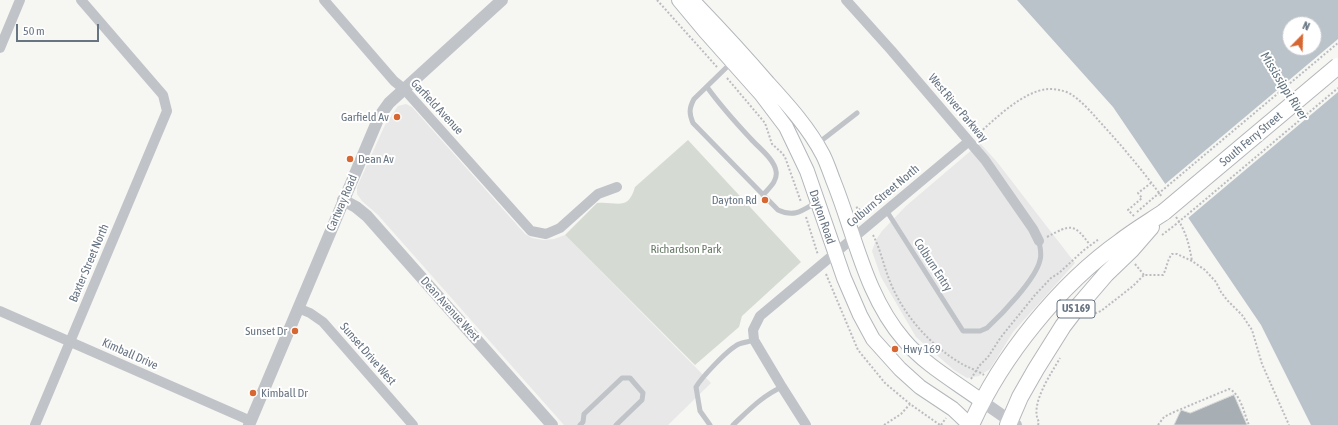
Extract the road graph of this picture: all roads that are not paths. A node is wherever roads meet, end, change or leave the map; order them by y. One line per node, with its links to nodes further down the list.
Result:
1 (20, 0): 8 (street)
2 (81, 0): 28 (street, Baxter Street North)
3 (324, 0): 12 (street, Garfield Avenue)
4 (502, 0): 12 (street, Cartway Road)
5 (679, 0): 9 (main road, Dayton Road)
6 (692, 0): 9 (main road, Dayton Road)
7 (846, 0): 14 (street, West River Parkway)
8 (0, 48)
9 (738, 58): 11 (lane); 15 (main road, Dayton Road); 19 (main road, Dayton Road)
10 (1338, 66): 20 (highway, South Ferry Street / US 169, bridge)
11 (707, 86): 17 (lane); 17 (lane)
12 (404, 89): 16 (street, Garfield Avenue); 18 (street, Cartway Road)
13 (857, 113): 15 (lane)
14 (968, 142): 21 (street, Colburn Street North); 23 (street, West River Parkway)
15 (817, 144): 22 (main road, Dayton Road)
16 (617, 187)
17 (763, 194): 19 (lane)
18 (343, 200): 25 (street, Cartway Road); 36 (street, Dean Avenue West)
19 (817, 202): 24 (main road, Dayton Road)
20 (1167, 209): 30 (highway, US 169); 32 (highway, US 169)
21 (886, 210): 22 (street, Colburn Street North); 23 (lane, Colburn Entry)
22 (854, 237): 24 (street, Colburn Street North); 30 (main road, Dayton Road)
23 (1039, 241)
24 (835, 254): 27 (street, Colburn Street North); 41 (main road, Dayton Road)
25 (298, 308): 31 (street, Cartway Road); 35 (street, Sunset Drive West)
26 (0, 311): 28 (street, Kimball Drive)
27 (754, 340): 29 (street); 38 (lane)
28 (70, 342): 31 (street, Kimball Drive); 34 (street, Baxter Street North)
29 (782, 387): 39 (lane); 40 (street)
30 (983, 402): 32 (street); 41 (highway, US 169)
31 (250, 423)
32 (1011, 423)
33 (583, 424): 37 (lane)
34 (35, 425)
35 (413, 425)
36 (552, 425)
37 (616, 425)
38 (710, 425)
39 (733, 425)
40 (806, 425)
41 (971, 425)

